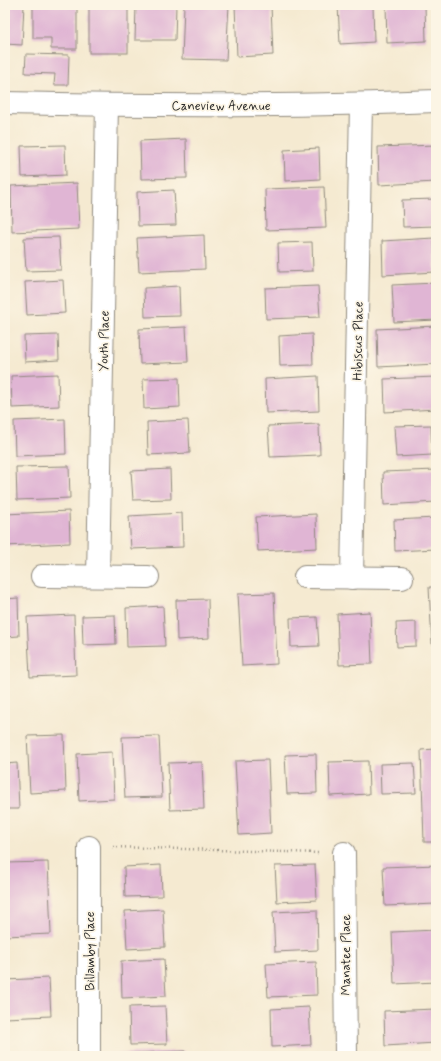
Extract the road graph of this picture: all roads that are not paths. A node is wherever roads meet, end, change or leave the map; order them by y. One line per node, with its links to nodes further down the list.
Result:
1 (436, 101): 3 (street, Caneview Avenue)
2 (5, 103): 4 (street, Caneview Avenue)
3 (361, 104): 4 (street, Caneview Avenue); 9 (street, Hibiscus Place)
4 (107, 105): 6 (street, Youth Place)
5 (42, 576): 6 (street)
6 (98, 576): 7 (street)
7 (148, 576)
8 (305, 577): 9 (street)
9 (352, 578): 10 (street)
10 (402, 578)
11 (89, 847): 13 (street, Billamby Place)
12 (344, 853): 14 (street, Manatee Place)
13 (89, 1056)
14 (346, 1056)

